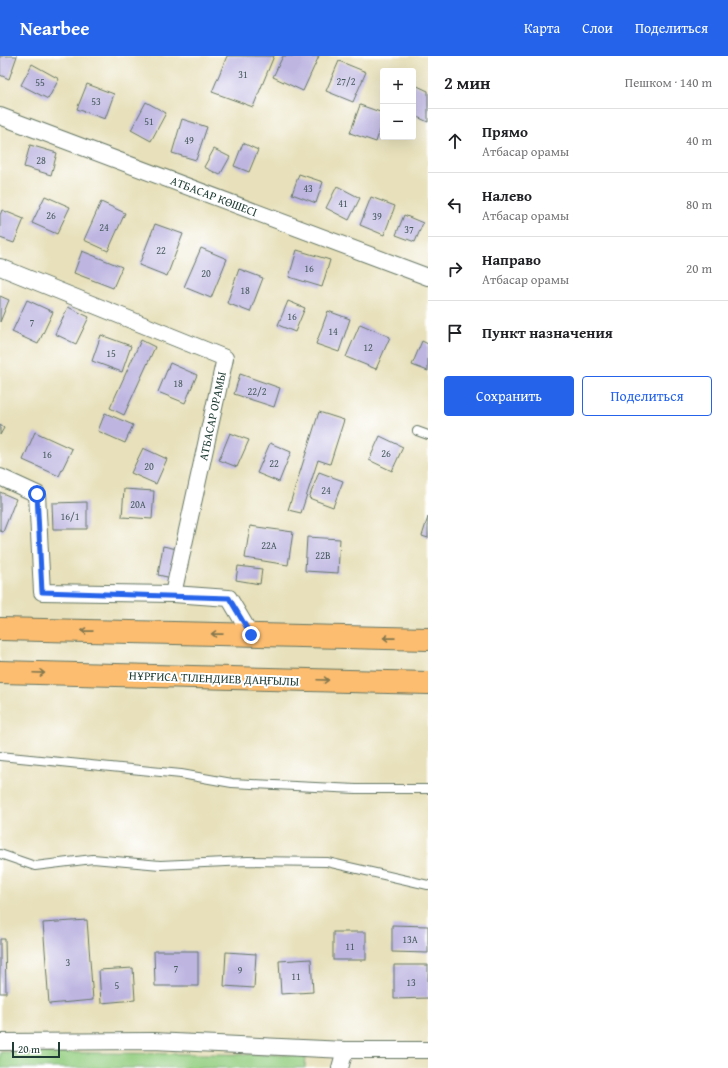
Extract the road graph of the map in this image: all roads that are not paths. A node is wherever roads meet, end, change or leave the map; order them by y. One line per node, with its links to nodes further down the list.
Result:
1 (0, 116): 3 (street, АТБАСАР КӨШЕСІ)
2 (0, 267): 7 (street, АТБАСАР ОРАМЫ)
3 (428, 277)
4 (417, 431): 5 (lane)
5 (428, 435)
6 (0, 477): 7 (street)
7 (173, 594): 9 (street)
8 (0, 629): 9 (main road, one-way to 8)
9 (251, 635): 10 (main road, one-way to 9)
10 (428, 639)
11 (0, 672): 12 (main road, НҰРҒИСА ТІЛЕНДИЕВ ДАҢҒЫЛЫ, one-way to 12)
12 (428, 683)
13 (0, 756): 14 (lane)
14 (428, 789)
15 (0, 854): 16 (lane)
16 (428, 885)
17 (0, 1042): 18 (street)
18 (345, 1050): 19 (street); 20 (street)
19 (428, 1050)
20 (340, 1068)

